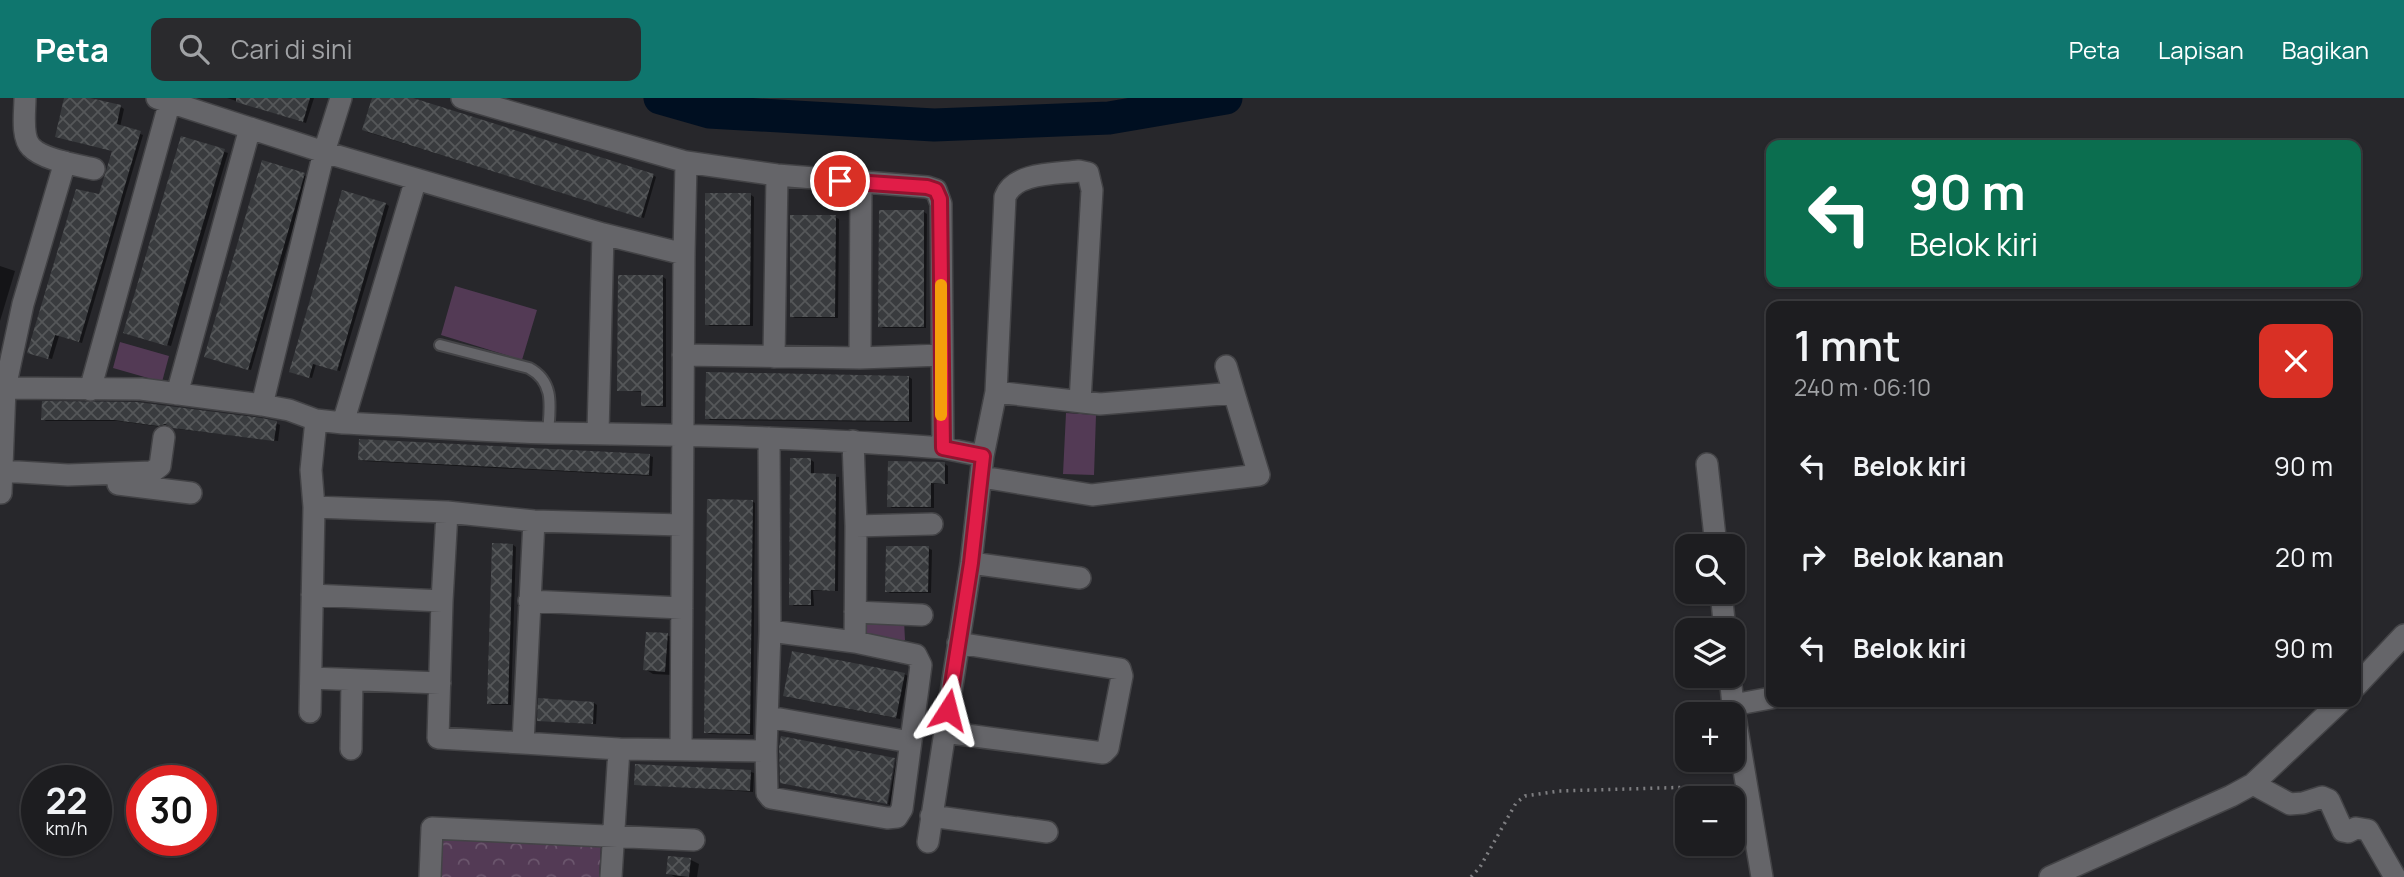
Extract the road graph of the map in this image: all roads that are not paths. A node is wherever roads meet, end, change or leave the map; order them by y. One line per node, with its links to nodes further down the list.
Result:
1 (24, 98): 7 (street)
2 (341, 98): 6 (street)
3 (462, 98): 8 (street)
4 (163, 100): 5 (street); 22 (street)
5 (250, 128): 6 (street); 25 (street)
6 (324, 152): 11 (street); 27 (street)
7 (65, 162): 9 (street); 21 (street)
8 (686, 162): 10 (street); 14 (street)
9 (94, 169)
10 (777, 175): 12 (street); 18 (street)
11 (416, 179): 13 (street); 29 (street)
12 (862, 183): 17 (street); 19 (street)
13 (603, 234): 14 (street); 30 (street)
14 (684, 254): 16 (street)
15 (440, 345): 31 (lane)
16 (683, 355): 18 (street); 32 (street)
17 (941, 355): 19 (street); 36 (street)
18 (774, 357): 19 (street)
19 (860, 358)
20 (1226, 366): 24 (street)
21 (3, 388): 22 (street); 39 (street)
22 (90, 390): 25 (street)
23 (996, 392): 26 (street); 26 (street); 38 (street)
24 (1234, 393): 26 (street); 38 (street)
25 (177, 394): 27 (street)
26 (1080, 402)
27 (262, 405): 28 (street)
28 (316, 420): 29 (street); 43 (street)
29 (343, 423): 31 (street)
30 (598, 432): 31 (street); 32 (street)
31 (548, 433)
32 (682, 434): 34 (street); 47 (street)
33 (164, 437): 40 (street)
34 (769, 438): 35 (street); 58 (street)
35 (853, 441): 36 (street); 48 (street)
36 (943, 448): 38 (street)
37 (1707, 464): 49 (street)
38 (983, 467): 50 (street)
39 (2, 471): 40 (street); 41 (street)
40 (158, 479): 42 (street)
41 (1, 493)
42 (191, 493)
43 (314, 507): 44 (street); 52 (street)
44 (447, 512): 45 (street); 53 (street)
45 (534, 521): 47 (street); 54 (street)
46 (932, 524): 48 (street)
47 (682, 525): 55 (street)
48 (856, 526): 56 (street)
49 (1715, 534)
50 (971, 563): 51 (street); 61 (street)
51 (1080, 578)
52 (312, 595): 53 (street); 62 (street)
53 (442, 601): 65 (street)
54 (529, 601): 55 (street); 73 (street)
55 (681, 608): 76 (street)
56 (855, 612): 57 (street); 60 (street)
57 (922, 615)
58 (771, 631): 60 (street); 70 (street)
59 (2404, 635): 64 (street)
60 (855, 642): 72 (street)
61 (958, 643): 71 (street); 71 (street)
62 (311, 678): 63 (street); 69 (street)
63 (352, 680): 65 (street); 74 (street)
64 (2361, 681)
65 (440, 683): 73 (street)
66 (1766, 699): 67 (street)
67 (1745, 703)
68 (2335, 707): 79 (street)
69 (310, 712)
70 (769, 717): 72 (street); 77 (street)
71 (944, 732): 80 (street)
72 (910, 742): 77 (street)
73 (523, 743): 75 (street)
74 (351, 749)
75 (618, 749): 76 (street); 82 (street)
76 (681, 749): 77 (street)
77 (766, 751)
78 (1745, 772): 88 (street)
79 (2252, 783): 85 (street); 90 (street)
80 (931, 816): 81 (street); 84 (street)
81 (1046, 832)
82 (614, 836): 83 (street); 86 (street); 87 (street)
83 (694, 840)
84 (928, 842)
85 (2087, 870): 89 (street)
86 (430, 877)
87 (611, 877)
88 (1762, 877)
89 (2050, 877)
90 (2395, 877)

